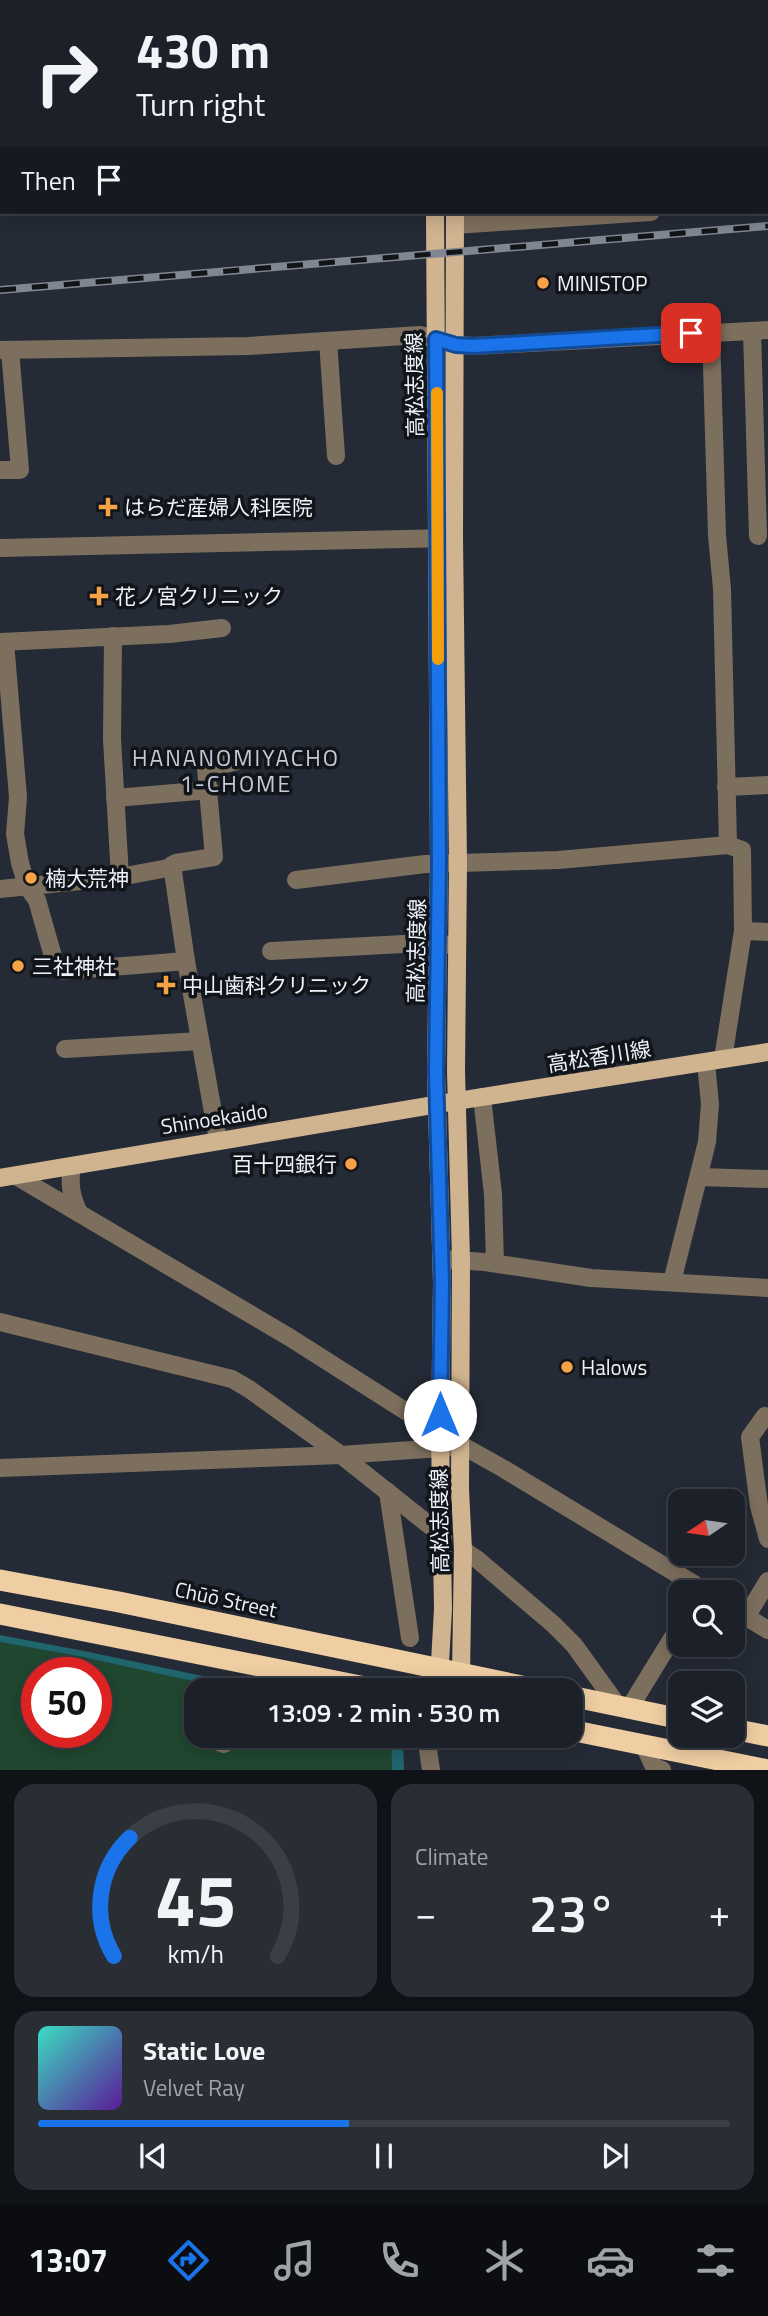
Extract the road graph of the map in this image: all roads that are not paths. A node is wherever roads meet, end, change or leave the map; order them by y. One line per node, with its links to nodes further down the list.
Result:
1 (435, 214): 6 (main road, 高松志度線)
2 (586, 214): 3 (street)
3 (455, 218): 8 (main road, 高松志度線)
4 (760, 331): 5 (street); 12 (street)
5 (711, 332): 8 (street); 20 (street)
6 (436, 339): 7 (street); 8 (street); 13 (main road, 高松志度線)
7 (328, 341): 9 (street); 10 (street)
8 (456, 345): 13 (main road, 高松志度線)
9 (5, 350): 11 (street)
10 (336, 456)
11 (0, 470)
12 (758, 536)
13 (446, 538): 14 (street); 24 (main road, 高松志度線); 25 (main road, 高松志度線)
14 (0, 548)
15 (222, 628): 16 (street)
16 (113, 636): 17 (street); 22 (street)
17 (2, 642): 29 (street)
18 (234, 762): 21 (street)
19 (768, 785): 20 (street)
20 (726, 787): 23 (street)
21 (210, 790): 22 (street); 26 (street)
22 (115, 797): 27 (street)
23 (728, 845): 25 (street); 31 (street)
24 (439, 864): 25 (street); 28 (street); 33 (main road, 高松志度線)
25 (458, 864): 34 (main road, 高松志度線)
26 (172, 865): 27 (street); 36 (street)
27 (120, 877): 29 (street)
28 (296, 880)
29 (27, 886): 30 (street); 36 (street)
30 (0, 889)
31 (743, 931): 32 (street); 40 (street)
32 (768, 932)
33 (439, 944): 34 (street); 35 (street); 43 (main road, 高松志度線)
34 (458, 945): 42 (main road, 高松志度線)
35 (271, 951)
36 (186, 961): 37 (street)
37 (200, 1041): 38 (street); 44 (street)
38 (65, 1049)
39 (768, 1052): 40 (main road, 高松香川線)
40 (715, 1061): 41 (main road, 高松香川線); 47 (street)
41 (482, 1097): 42 (main road, 高松香川線); 52 (street)
42 (457, 1101): 43 (main road, 高松香川線); 51 (main road, 高松志度線)
43 (436, 1105): 44 (main road, Shinoekaido); 50 (main road, 高松志度線)
44 (218, 1140): 45 (main road, Shinoekaido)
45 (72, 1166): 46 (main road, Shinoekaido); 49 (street)
46 (8, 1177): 49 (street)
47 (699, 1178): 48 (street); 53 (street)
48 (768, 1179)
49 (79, 1213): 57 (street)
50 (441, 1259): 51 (street); 57 (main road, 高松志度線)
51 (461, 1260): 52 (street); 58 (main road, 高松志度線)
52 (495, 1263): 53 (street)
53 (672, 1282): 54 (street)
54 (768, 1288)
55 (0, 1322): 59 (street)
56 (765, 1416): 63 (street)
57 (441, 1441): 58 (street); 59 (street); 62 (main road, 高松志度線)
58 (461, 1446): 64 (main road, 高松志度線); 66 (street)
59 (341, 1455): 60 (street); 61 (street)
60 (0, 1468)
61 (388, 1492): 62 (street); 72 (street)
62 (443, 1536): 76 (main road, 高松志度線)
63 (768, 1539)
64 (463, 1550): 77 (main road, 高松志度線); 79 (street)
65 (0, 1580): 75 (highway, Chūō Street)
66 (684, 1580)
67 (768, 1581): 68 (street)
68 (745, 1607)
69 (0, 1614): 74 (highway)
70 (745, 1616): 71 (street)
71 (768, 1630)
72 (410, 1638)
73 (668, 1643): 79 (street)
74 (320, 1678)
75 (435, 1678)
76 (446, 1678)
77 (446, 1678)
78 (583, 1699): 79 (highway)
79 (624, 1707): 80 (highway)
80 (668, 1716)
81 (745, 1731): 83 (highway)
82 (583, 1733): 84 (highway)
83 (768, 1736)
84 (644, 1745): 87 (street); 88 (street); 89 (highway)
85 (428, 1748): 86 (street)
86 (431, 1770)
87 (642, 1770)
88 (662, 1770)
89 (768, 1770)

